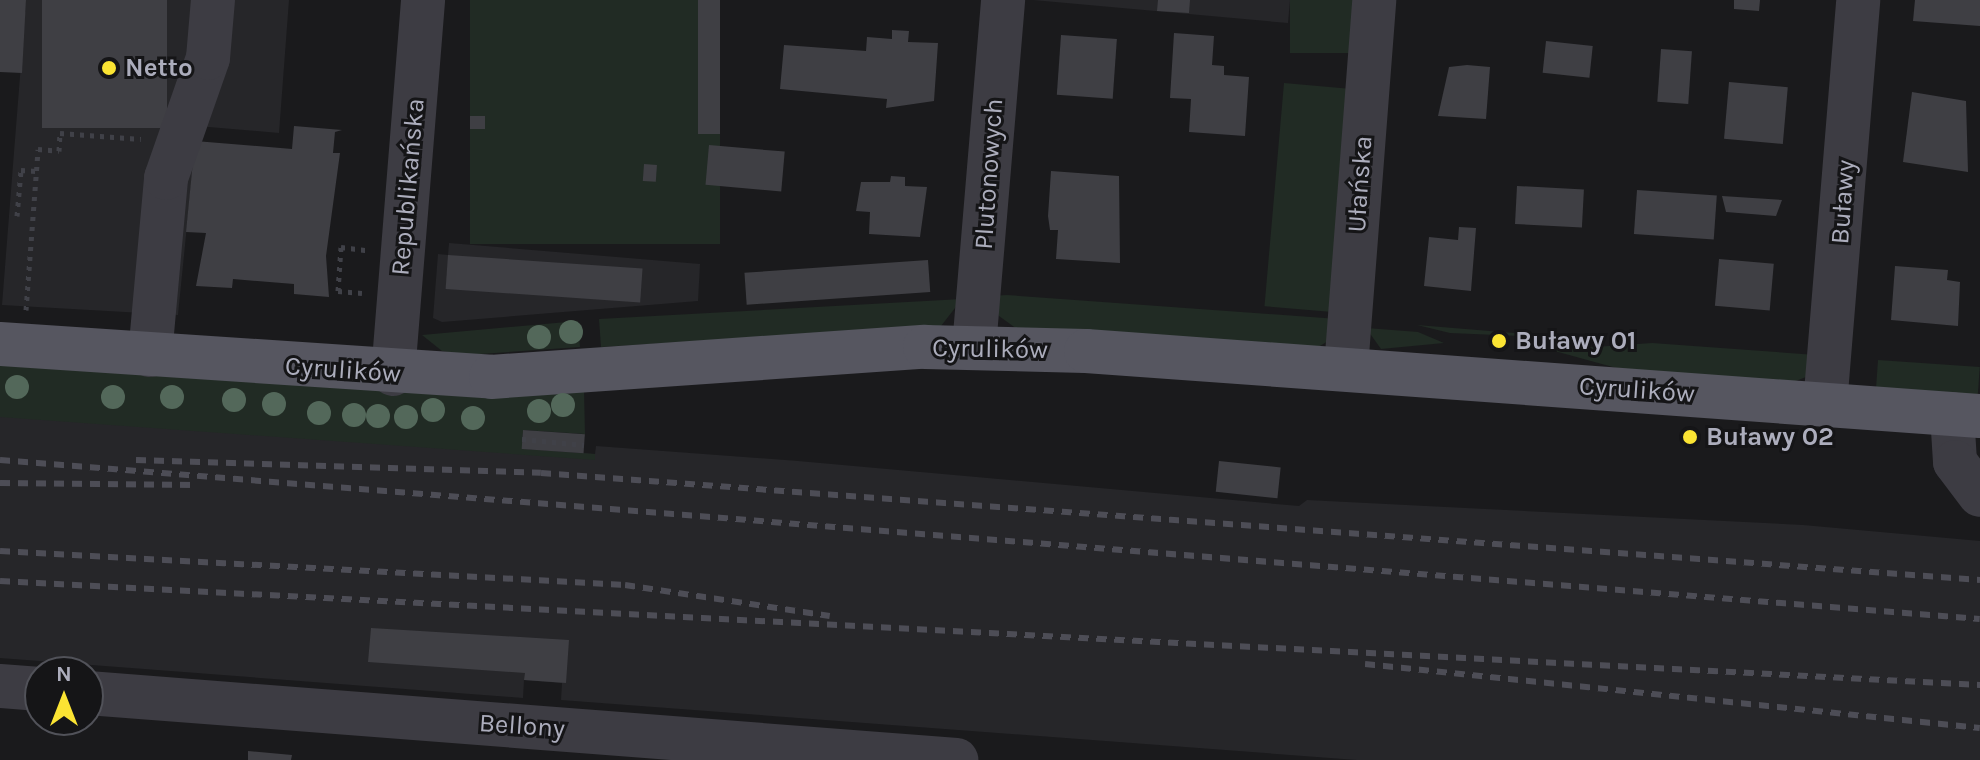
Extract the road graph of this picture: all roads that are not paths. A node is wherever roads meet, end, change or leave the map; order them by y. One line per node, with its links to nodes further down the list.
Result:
1 (213, 0): 8 (street)
2 (423, 0): 10 (street, Republikańska)
3 (1003, 0): 7 (street, Plutonowych)
4 (1374, 0): 9 (street, Ułańska)
5 (1858, 0): 11 (street, Buławy)
6 (13, 328): 8 (main road, Cyrulików)
7 (974, 347): 9 (main road, Cyrulików); 10 (main road, Cyrulików)
8 (150, 355): 10 (main road, Cyrulików)
9 (1346, 368): 11 (main road, Cyrulików)
10 (393, 374)
11 (1825, 405): 12 (main road, Cyrulików)
12 (1966, 415): 13 (street)
13 (1980, 495)
14 (0, 686): 15 (street)
15 (24, 688)
16 (104, 695): 17 (street, Bellony)
17 (488, 742): 18 (street, Bellony)
18 (956, 760)

